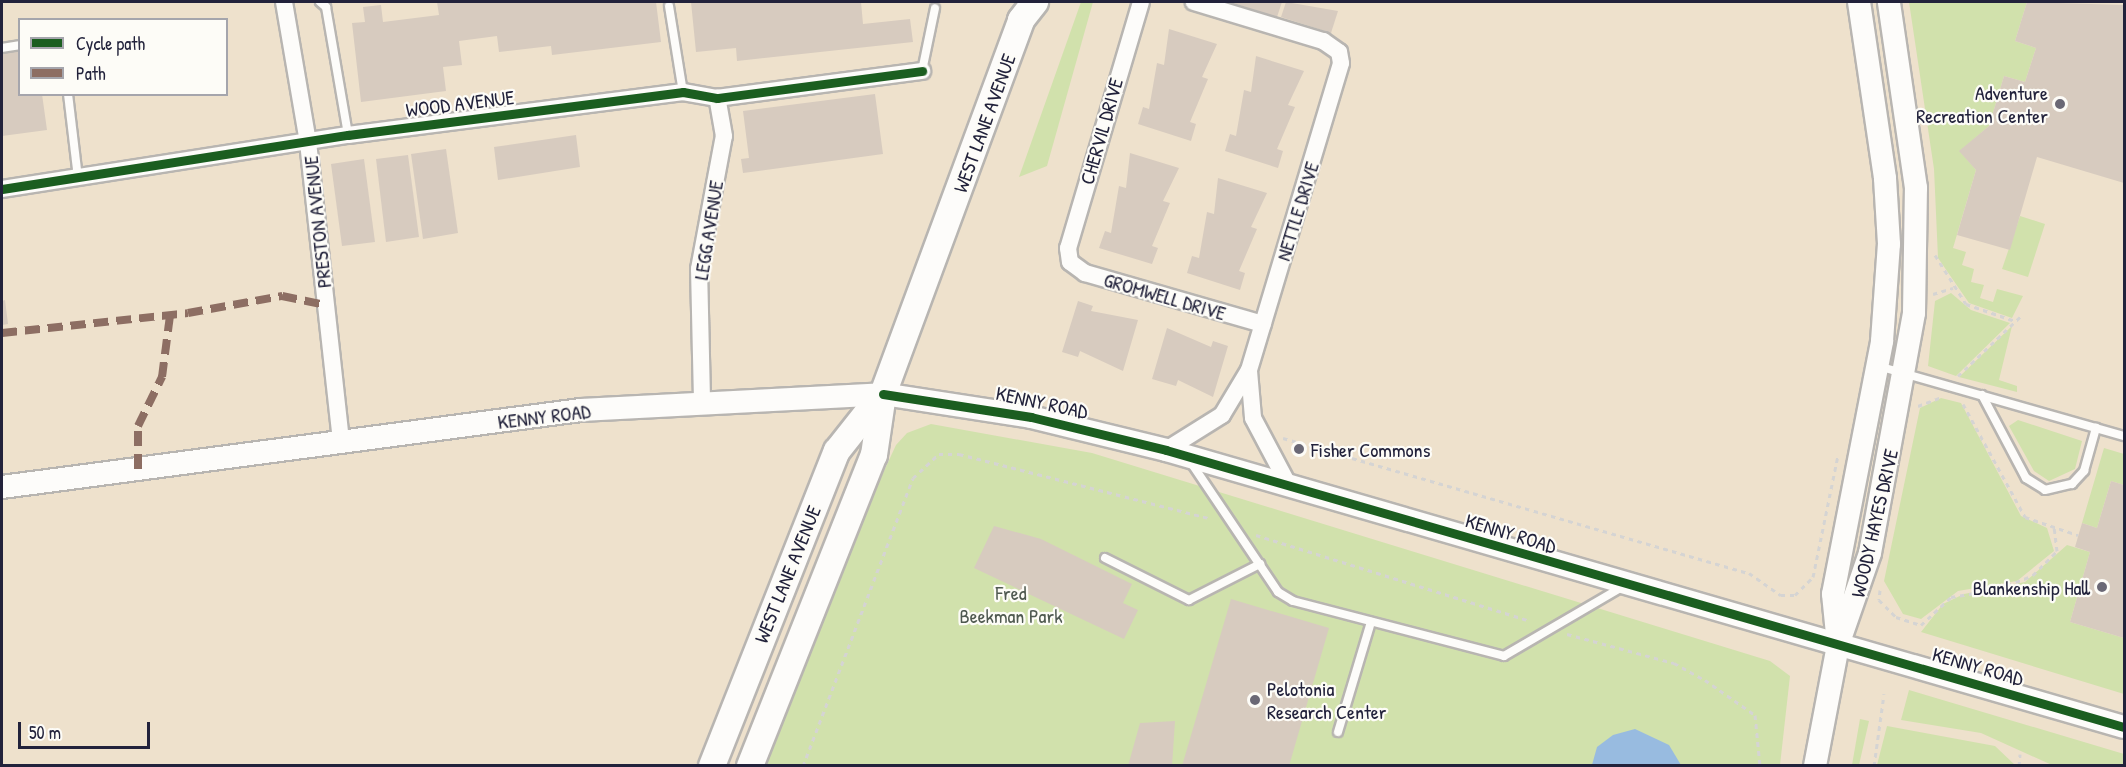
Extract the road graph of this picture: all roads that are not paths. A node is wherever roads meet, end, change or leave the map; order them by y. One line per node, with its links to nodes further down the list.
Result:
1 (284, 2): 17 (street, PRESTON AVENUE)
2 (320, 2): 16 (lane)
3 (1141, 2): 20 (street, CHERVIL DRIVE)
4 (1194, 2): 21 (street, NETTLE DRIVE)
5 (1859, 2): 22 (street, WOODY HAYES DRIVE)
6 (1889, 2): 24 (street, WOODY HAYES DRIVE)
7 (669, 6): 13 (lane)
8 (935, 8): 12 (lane)
9 (1025, 8): 25 (main road, WEST LANE AVENUE)
10 (18, 45): 11 (lane)
11 (2, 48)
12 (922, 71): 15 (street, WOOD AVENUE)
13 (683, 92): 15 (street, WOOD AVENUE); 16 (street, WOOD AVENUE)
14 (68, 96): 18 (lane)
15 (717, 98): 27 (street, LEGG AVENUE)
16 (348, 135): 17 (street, WOOD AVENUE)
17 (308, 142): 18 (street, WOOD AVENUE); 30 (street, PRESTON AVENUE)
18 (78, 178): 19 (street, WOOD AVENUE)
19 (2, 189)
20 (1070, 262): 21 (street, GROMWELL DRIVE)
21 (1263, 324): 23 (street, NETTLE DRIVE)
22 (1878, 366): 24 (lane); 38 (street, WOODY HAYES DRIVE)
23 (1249, 370): 31 (street, NETTLE DRIVE); 33 (street, NETTLE DRIVE)
24 (1906, 373): 26 (lane); 38 (street, WOODY HAYES DRIVE)
25 (883, 394): 27 (street, KENNY ROAD); 31 (street, KENNY ROAD); 41 (main road, WEST LANE AVENUE); 42 (main road, WEST LANE AVENUE)
26 (1982, 395): 28 (lane); 28 (lane)
27 (702, 400): 30 (street, KENNY ROAD)
28 (2096, 428): 29 (lane)
29 (2124, 436)
30 (341, 443): 32 (street, KENNY ROAD)
31 (1177, 453): 33 (street, KENNY ROAD); 35 (lane)
32 (2, 487)
33 (1290, 488): 36 (street, KENNY ROAD)
34 (1105, 558): 35 (lane)
35 (1260, 564): 37 (lane)
36 (1624, 586): 37 (lane); 38 (street, KENNY ROAD)
37 (1371, 622): 40 (lane)
38 (1838, 645): 39 (street, KENNY ROAD); 43 (street)
39 (2124, 728)
40 (1338, 732)
41 (712, 765)
42 (750, 765)
43 (1815, 765)

